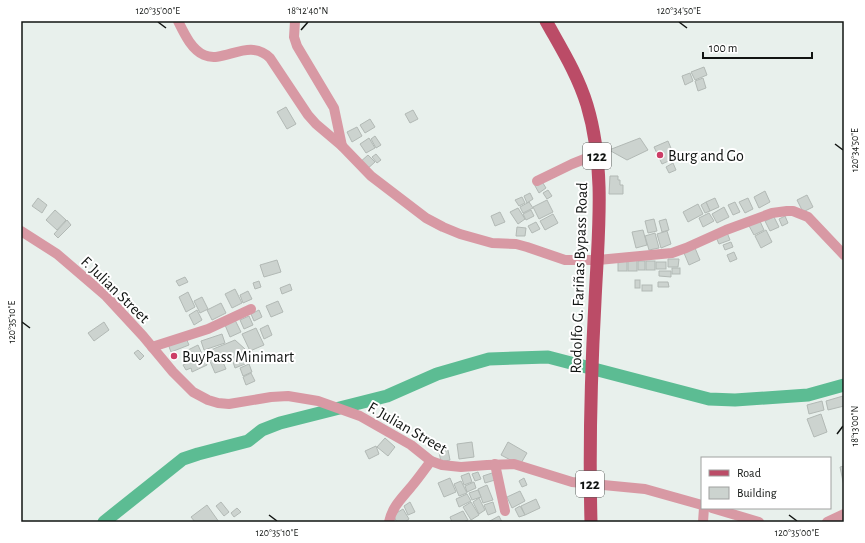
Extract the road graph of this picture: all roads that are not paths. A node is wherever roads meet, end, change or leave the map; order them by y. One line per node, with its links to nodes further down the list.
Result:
1 (178, 21): 4 (street)
2 (295, 21): 4 (street)
3 (546, 21): 5 (main road, Rodolfo G. Fariñas Bypass Road / 122)
4 (342, 146): 9 (street)
5 (596, 154): 6 (street); 9 (main road, Rodolfo G. Fariñas Bypass Road / 122)
6 (537, 181)
7 (21, 231): 11 (street, F. Julian Street)
8 (844, 255): 9 (street)
9 (598, 260): 14 (main road, Rodolfo G. Fariñas Bypass Road / 122)
10 (251, 309): 11 (street)
11 (152, 347): 12 (street, F. Julian Street)
12 (431, 461): 13 (street, F. Julian Street); 21 (street)
13 (495, 464): 14 (street, F. Julian Street); 18 (street)
14 (590, 484): 15 (street, F. Julian Street); 22 (main road, Rodolfo G. Fariñas Bypass Road / 122)
15 (701, 505)
16 (704, 509): 23 (street)
17 (714, 509): 20 (street)
18 (505, 511)
19 (844, 514): 25 (street)
20 (739, 519): 24 (street)
21 (389, 522)
22 (591, 522)
23 (703, 522)
24 (759, 522)
25 (827, 522)

